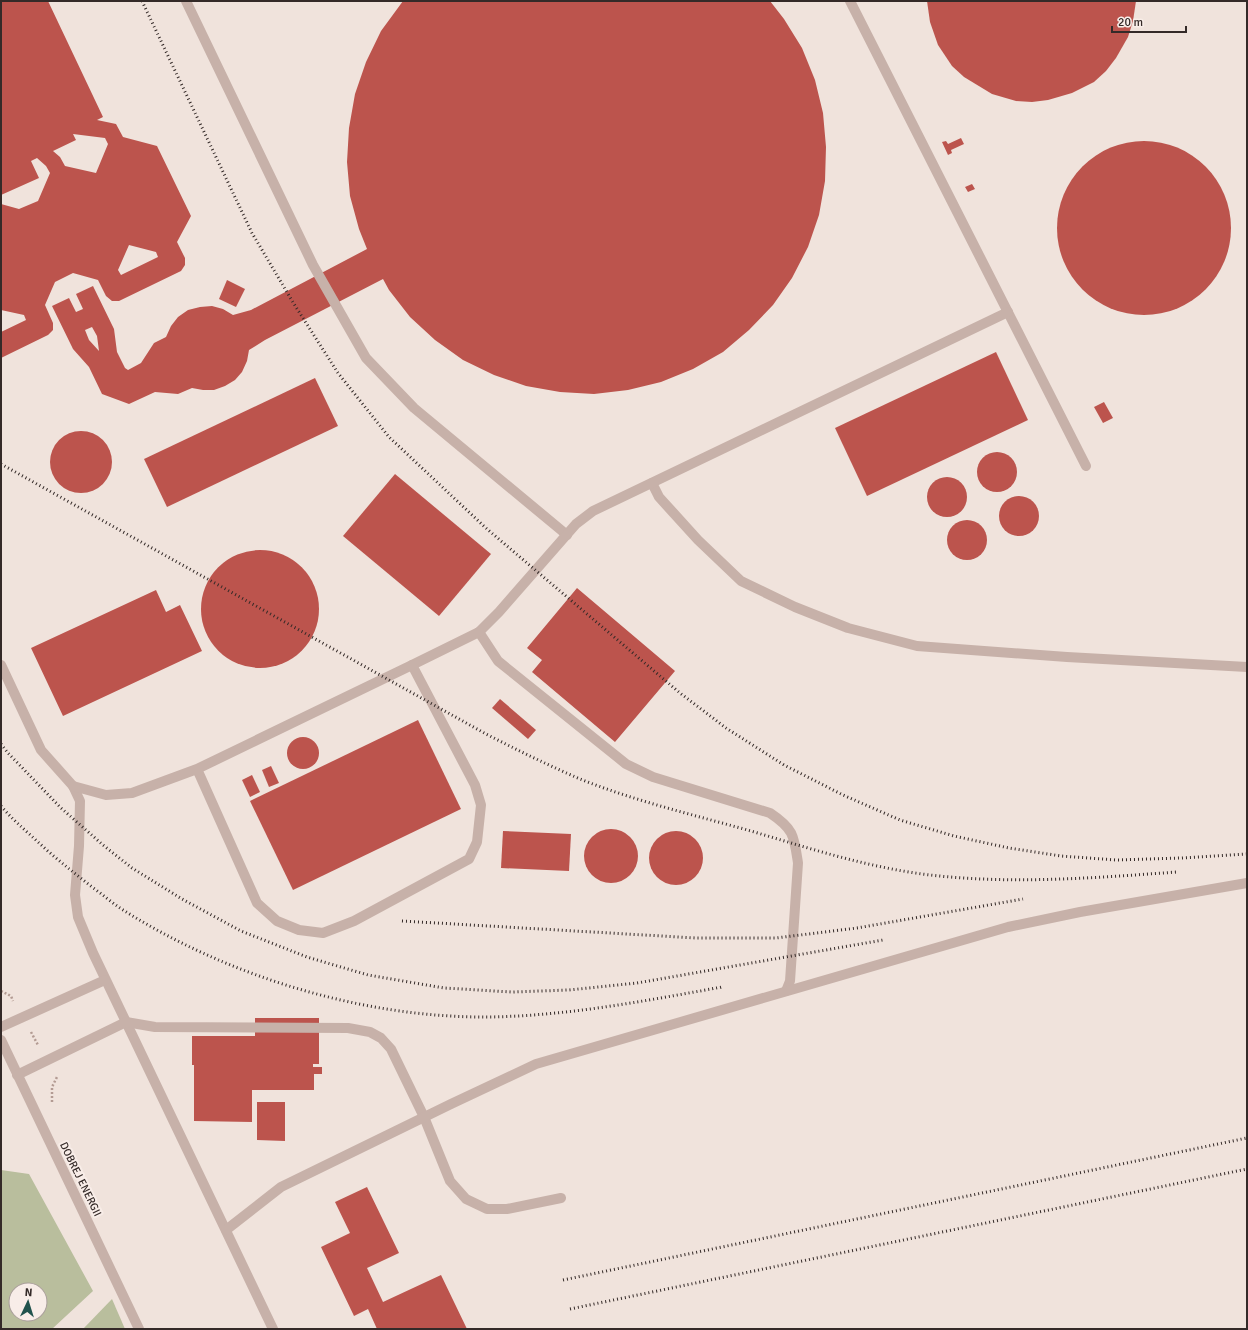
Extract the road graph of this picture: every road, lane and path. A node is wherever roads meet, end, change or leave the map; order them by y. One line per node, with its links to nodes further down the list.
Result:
1 (186, 1): 6 (street)
2 (850, 1): 3 (street)
3 (1008, 312): 4 (street); 5 (street)
4 (1086, 466)
5 (652, 483): 6 (street); 10 (street)
6 (567, 535): 7 (street)
7 (479, 632): 9 (street); 16 (street)
8 (1, 665): 12 (street)
9 (412, 665): 11 (street); 11 (street)
10 (1247, 667)
11 (197, 769): 12 (street)
12 (73, 786): 14 (street)
13 (1247, 883): 16 (street)
14 (105, 980): 17 (street); 18 (street)
15 (1, 991): 17 (path)
16 (786, 992): 24 (street)
17 (23, 1018): 19 (street); 21 (path)
18 (126, 1022): 21 (street); 24 (street); 26 (street)
19 (1, 1027)
20 (1, 1040): 22 (street, DOBREJ ENERGII)
21 (48, 1060): 22 (street); 23 (path)
22 (17, 1075): 27 (street, DOBREJ ENERGII)
23 (53, 1106)
24 (424, 1117): 25 (street); 26 (street)
25 (561, 1198)
26 (226, 1230): 28 (street)
27 (139, 1329)
28 (273, 1329)

